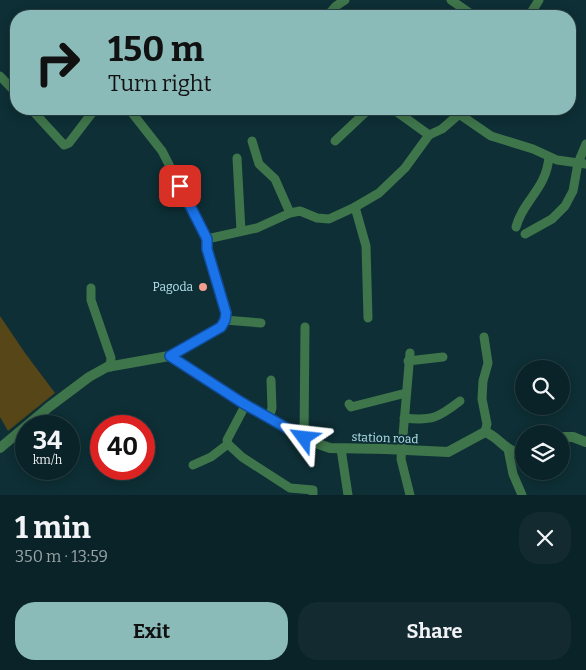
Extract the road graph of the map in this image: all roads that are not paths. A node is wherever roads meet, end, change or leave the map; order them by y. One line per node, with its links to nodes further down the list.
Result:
1 (345, 0): 3 (street)
2 (451, 0): 4 (street)
3 (332, 10)
4 (465, 10)
5 (0, 76): 6 (street)
6 (10, 87)
7 (37, 115): 8 (street)
8 (90, 115)
9 (134, 115): 26 (street)
10 (363, 115): 16 (street)
11 (401, 115): 14 (street)
12 (458, 115): 14 (street)
13 (467, 115): 18 (street)
14 (429, 135): 21 (street)
15 (252, 141): 22 (street)
16 (335, 141)
17 (586, 144): 20 (street)
18 (549, 156): 20 (street); 23 (street)
19 (237, 158): 24 (street)
20 (582, 163): 25 (street)
21 (355, 207): 22 (street); 28 (street)
22 (290, 213): 24 (street)
23 (516, 227)
24 (241, 231): 26 (street)
25 (525, 234)
26 (207, 239): 29 (street)
27 (91, 288): 35 (street)
28 (368, 318)
29 (225, 320): 30 (street); 33 (street)
30 (262, 323)
31 (305, 327): 45 (street)
32 (484, 337): 43 (street)
33 (170, 356): 35 (street); 39 (street, station road)
34 (443, 357): 37 (street)
35 (110, 367): 48 (street)
36 (271, 380): 41 (street)
37 (406, 393): 40 (street); 42 (street)
38 (460, 401): 42 (street)
39 (246, 404): 41 (street, station road); 47 (street)
40 (349, 404)
41 (269, 418): 45 (street, station road)
42 (404, 418): 50 (street)
43 (485, 432): 50 (street, station road); 51 (street)
44 (570, 437): 46 (street)
45 (304, 438): 49 (street, station road)
46 (586, 442)
47 (228, 444): 53 (street); 54 (street)
48 (0, 448)
49 (341, 449): 50 (street, station road); 55 (street)
50 (401, 450): 56 (street)
51 (508, 450): 52 (street); 57 (street)
52 (515, 453)
53 (193, 465)
54 (313, 495)
55 (348, 495)
56 (410, 495)
57 (522, 495)

